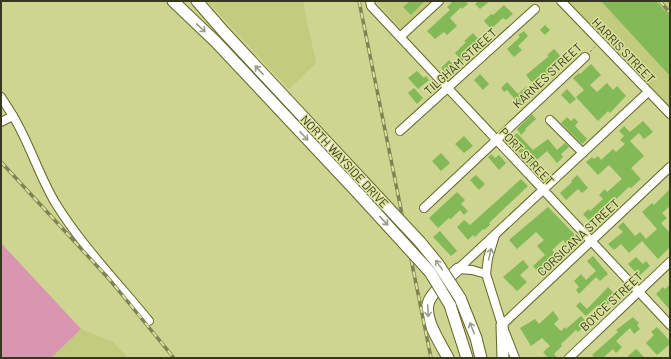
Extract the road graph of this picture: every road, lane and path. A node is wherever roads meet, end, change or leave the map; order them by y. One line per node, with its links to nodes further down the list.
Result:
1 (173, 1): 33 (main road, NORTH WAYSIDE DRIVE, one-way to 33, bridge)
2 (197, 1): 34 (main road, NORTH WAYSIDE DRIVE, one-way to 2, bridge)
3 (370, 1): 7 (street, PORT STREET)
4 (439, 1): 7 (street)
5 (561, 1): 8 (street, HARRIS STREET)
6 (535, 9): 10 (street, TILGHAM STREET)
7 (400, 36): 10 (street, PORT STREET)
8 (600, 42): 9 (path, KARNES STREET); 11 (street, HARRIS STREET)
9 (585, 57): 18 (street, KARNES STREET)
10 (447, 88): 17 (street, TILGHAM STREET); 18 (street, PORT STREET)
11 (648, 92): 13 (street, HARRIS STREET); 19 (street)
12 (1, 97): 14 (street)
13 (670, 114)
14 (13, 116): 16 (street); 29 (street)
15 (550, 120): 19 (street)
16 (1, 122)
17 (400, 131)
18 (496, 139): 21 (street, PORT STREET); 22 (street, KARNES STREET)
19 (583, 153): 21 (street)
20 (670, 167): 24 (street, CORSICANA STREET)
21 (543, 190): 23 (street); 24 (street, PORT STREET)
22 (424, 208)
23 (495, 235): 26 (street); 27 (street, one-way to 23)
24 (591, 241): 28 (street, PORT STREET); 30 (street, CORSICANA STREET)
25 (670, 262): 28 (street, BOYCE STREET)
26 (458, 269): 27 (street); 32 (main road, one-way to 32)
27 (486, 274): 30 (street)
28 (638, 291): 31 (street, PORT STREET); 37 (street, BOYCE STREET)
29 (149, 321)
30 (502, 325): 35 (main road); 36 (street)
31 (670, 325)
32 (448, 358)
33 (467, 358)
34 (481, 358)
35 (503, 358)
36 (515, 358)
37 (568, 358)

